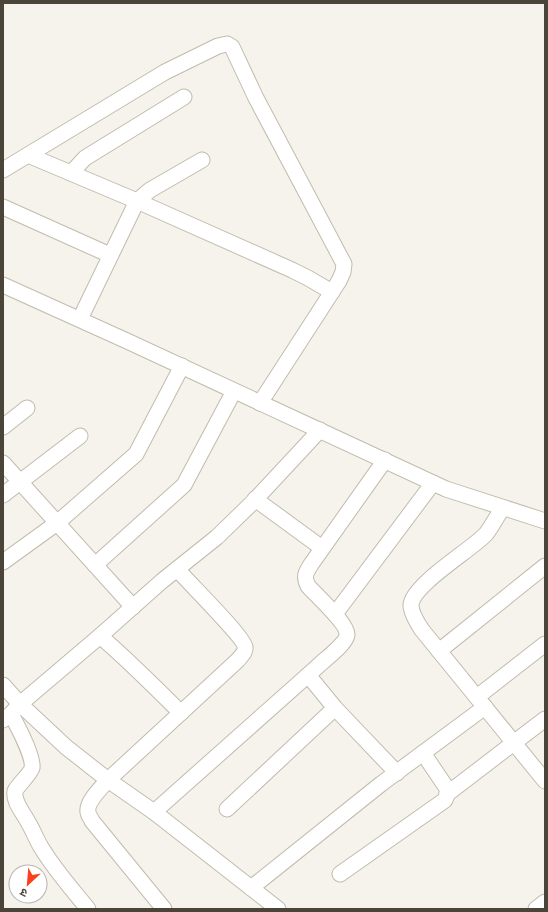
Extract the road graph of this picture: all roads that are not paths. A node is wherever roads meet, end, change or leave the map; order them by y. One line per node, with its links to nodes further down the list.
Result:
1 (184, 97): 5 (street)
2 (28, 155): 4 (street); 5 (street); 10 (street)
3 (202, 160): 6 (street)
4 (3, 170)
5 (71, 173): 6 (street)
6 (137, 201): 8 (street); 10 (street)
7 (3, 207): 8 (street)
8 (110, 255): 11 (street)
9 (3, 285): 11 (street)
10 (332, 292): 14 (street)
11 (80, 319): 12 (street)
12 (182, 366): 13 (street); 27 (street)
13 (234, 391): 14 (street); 30 (street)
14 (260, 403): 17 (street)
15 (27, 408): 16 (street)
16 (3, 426)
17 (320, 430): 19 (street); 24 (street)
18 (80, 436): 21 (street)
19 (385, 460): 22 (street); 28 (street)
20 (3, 464): 21 (street)
21 (19, 482): 23 (street); 27 (street)
22 (433, 483): 25 (street); 34 (street)
23 (3, 495)
24 (255, 499): 28 (street); 32 (street)
25 (502, 508): 26 (street); 37 (street)
26 (545, 521)
27 (57, 523): 29 (street); 30 (street)
28 (322, 548): 34 (street)
29 (3, 562)
30 (95, 565): 33 (street)
31 (545, 566): 37 (street)
32 (177, 569): 33 (street); 43 (street)
33 (133, 607): 35 (street)
34 (335, 614): 38 (street)
35 (100, 636): 42 (street); 43 (street)
36 (545, 644): 40 (street)
37 (439, 651): 40 (street)
38 (308, 675): 41 (street); 52 (street)
39 (3, 685): 42 (street)
40 (481, 702): 45 (street); 46 (street)
41 (335, 708): 47 (street); 51 (street)
42 (11, 713): 48 (street); 56 (street)
43 (181, 713): 48 (street)
44 (545, 719): 45 (street)
45 (514, 744): 49 (street); 50 (street)
46 (423, 753): 47 (street); 50 (street)
47 (397, 773): 54 (street)
48 (108, 780): 52 (street); 57 (street)
49 (545, 781)
50 (447, 794): 53 (street)
51 (228, 809)
52 (154, 812): 54 (street)
53 (340, 874)
54 (251, 888): 58 (street)
55 (545, 902): 59 (street)
56 (88, 909)
57 (164, 909)
58 (278, 909)
59 (536, 909)

